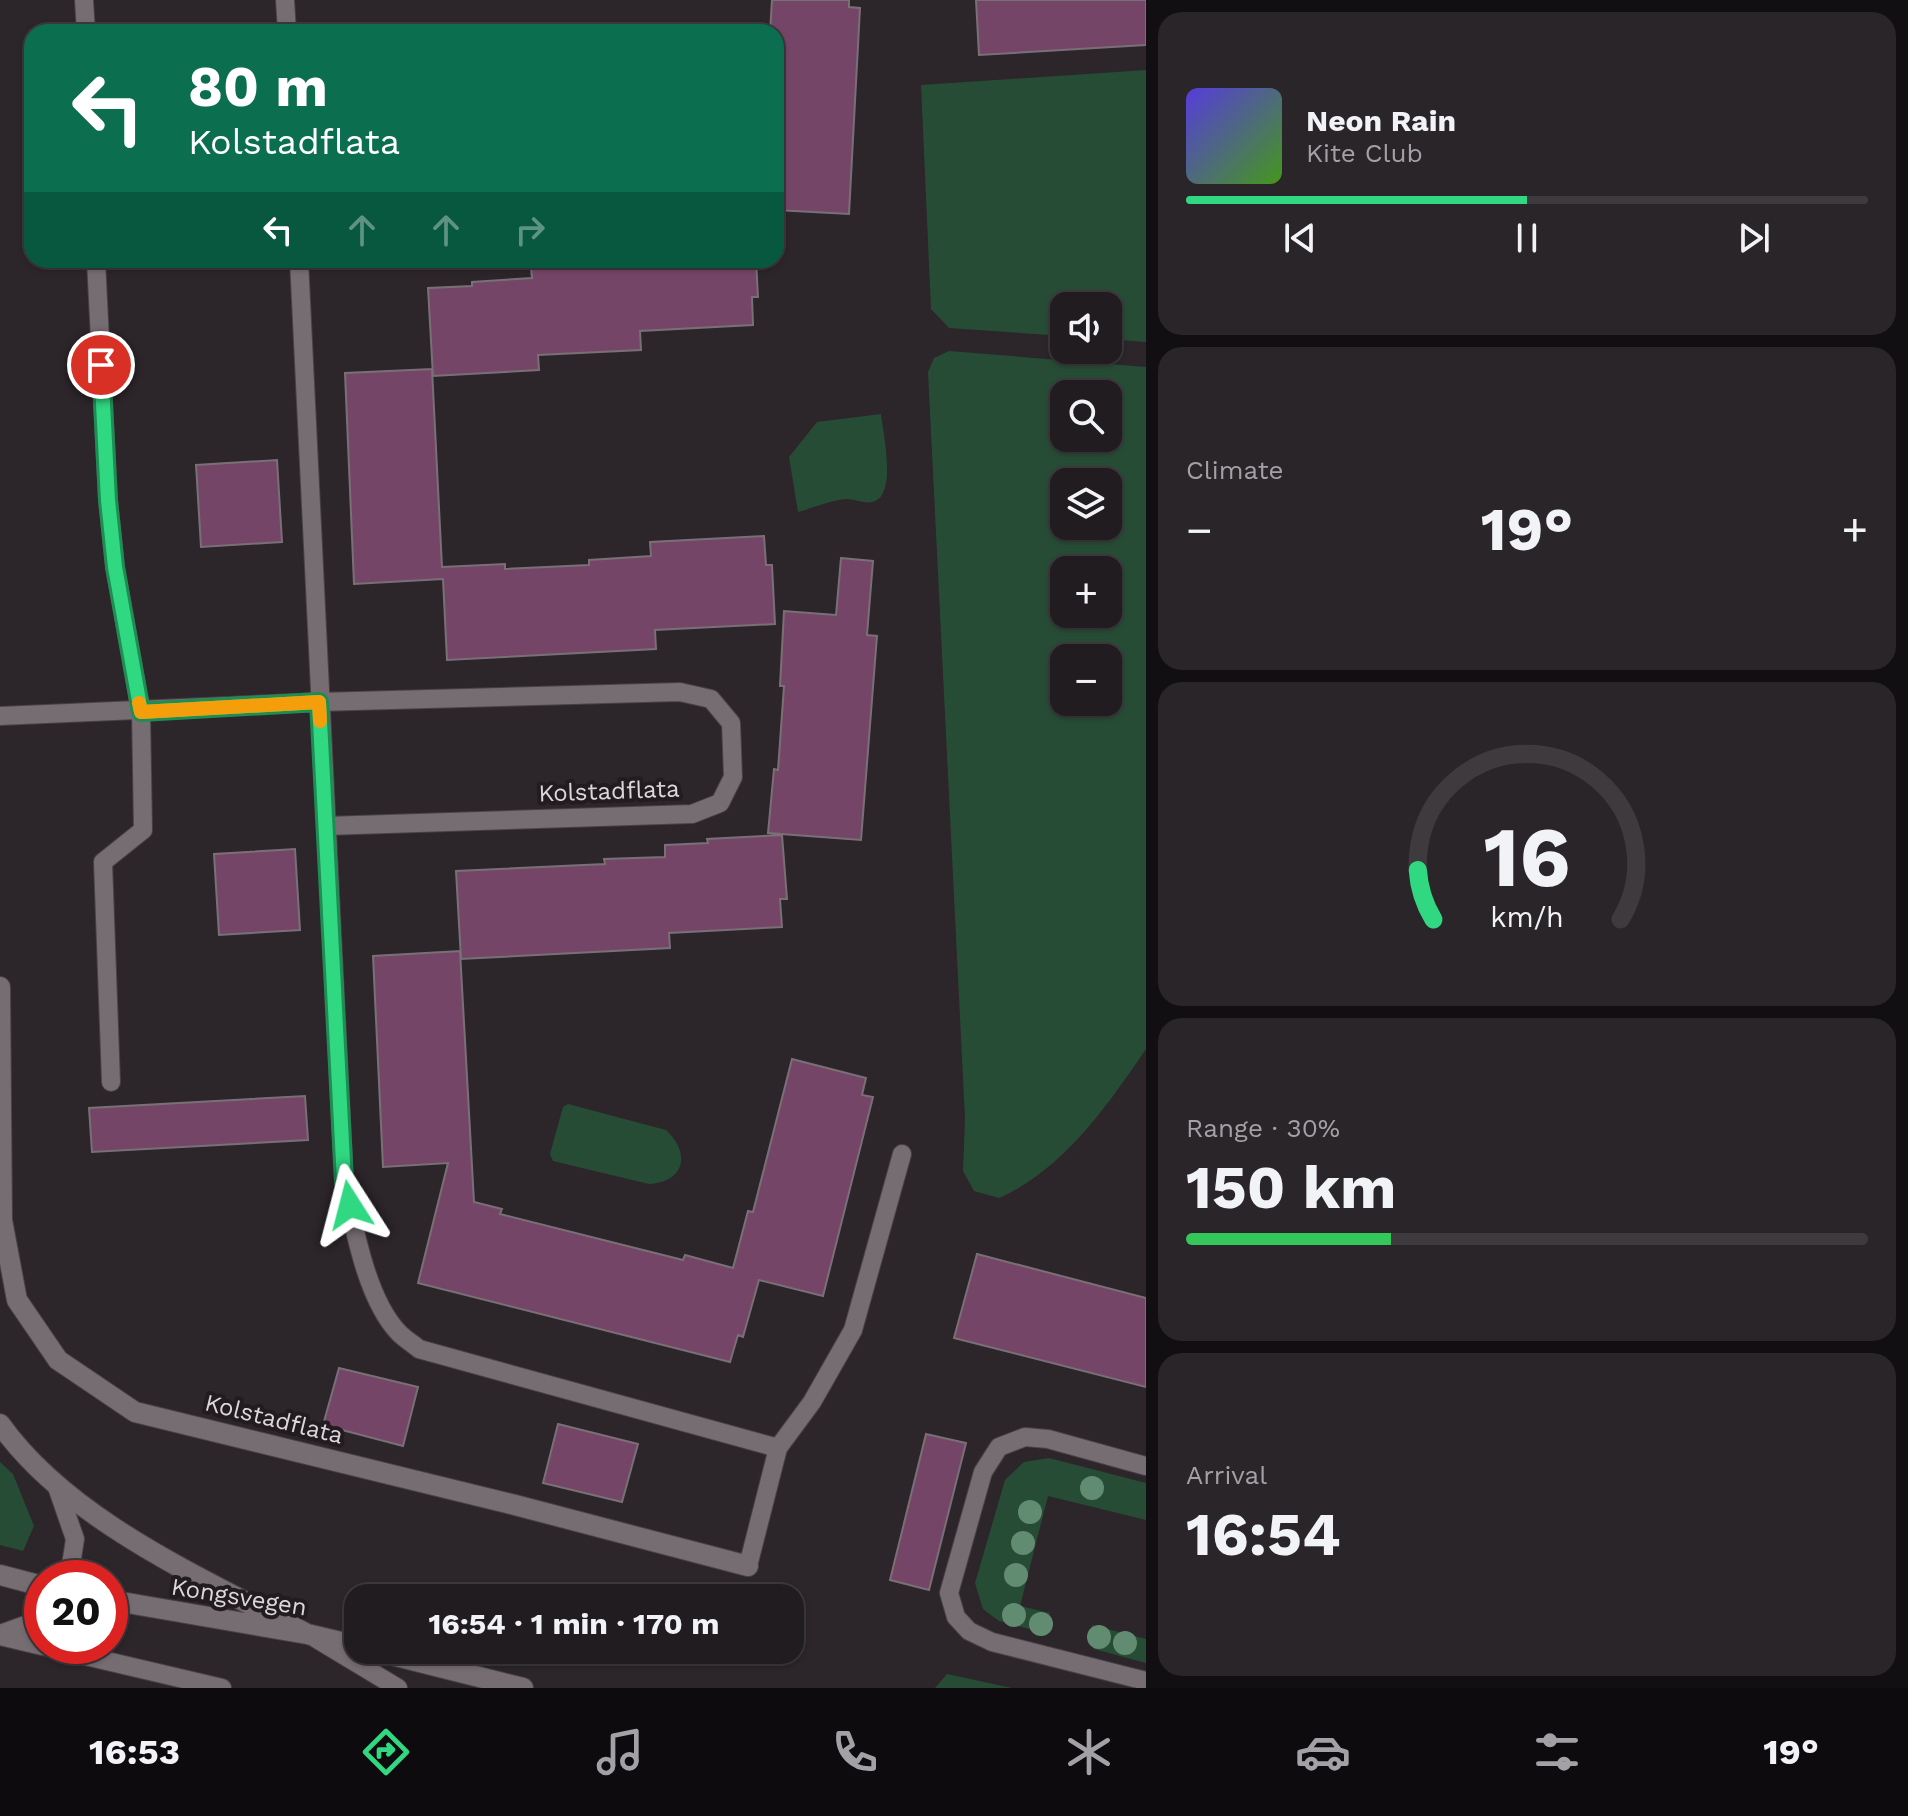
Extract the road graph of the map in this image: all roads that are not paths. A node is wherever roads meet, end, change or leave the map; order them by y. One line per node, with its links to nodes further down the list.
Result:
1 (84, 0): 3 (lane)
2 (285, 0): 4 (lane)
3 (86, 24)
4 (286, 24)
5 (96, 268): 8 (lane)
6 (299, 268): 7 (lane)
7 (319, 702): 8 (lane, Kolstadflata); 10 (lane); 10 (lane, Kolstadflata)
8 (141, 712): 9 (lane, Kolstadflata); 12 (lane)
9 (0, 716)
10 (326, 826): 15 (lane)
11 (0, 987): 19 (street, Kolstadflata)
12 (111, 1082)
13 (902, 1154): 15 (lane, Kolstadflata)
14 (0, 1424): 17 (street)
15 (778, 1448): 19 (lane, Kolstadflata)
16 (1146, 1466): 30 (lane)
17 (57, 1487): 18 (lane); 24 (street)
18 (72, 1560)
19 (748, 1566)
20 (0, 1575): 21 (street)
21 (24, 1581)
22 (128, 1603): 24 (street, Kongsvegen)
23 (24, 1626): 25 (lane)
24 (307, 1634): 27 (street, Kongsvegen); 32 (lane)
25 (0, 1635): 26 (lane)
26 (24, 1641)
27 (344, 1643)
28 (120, 1664): 31 (lane)
29 (428, 1664): 33 (street)
30 (1146, 1681)
31 (222, 1688)
32 (398, 1688)
33 (523, 1688)

